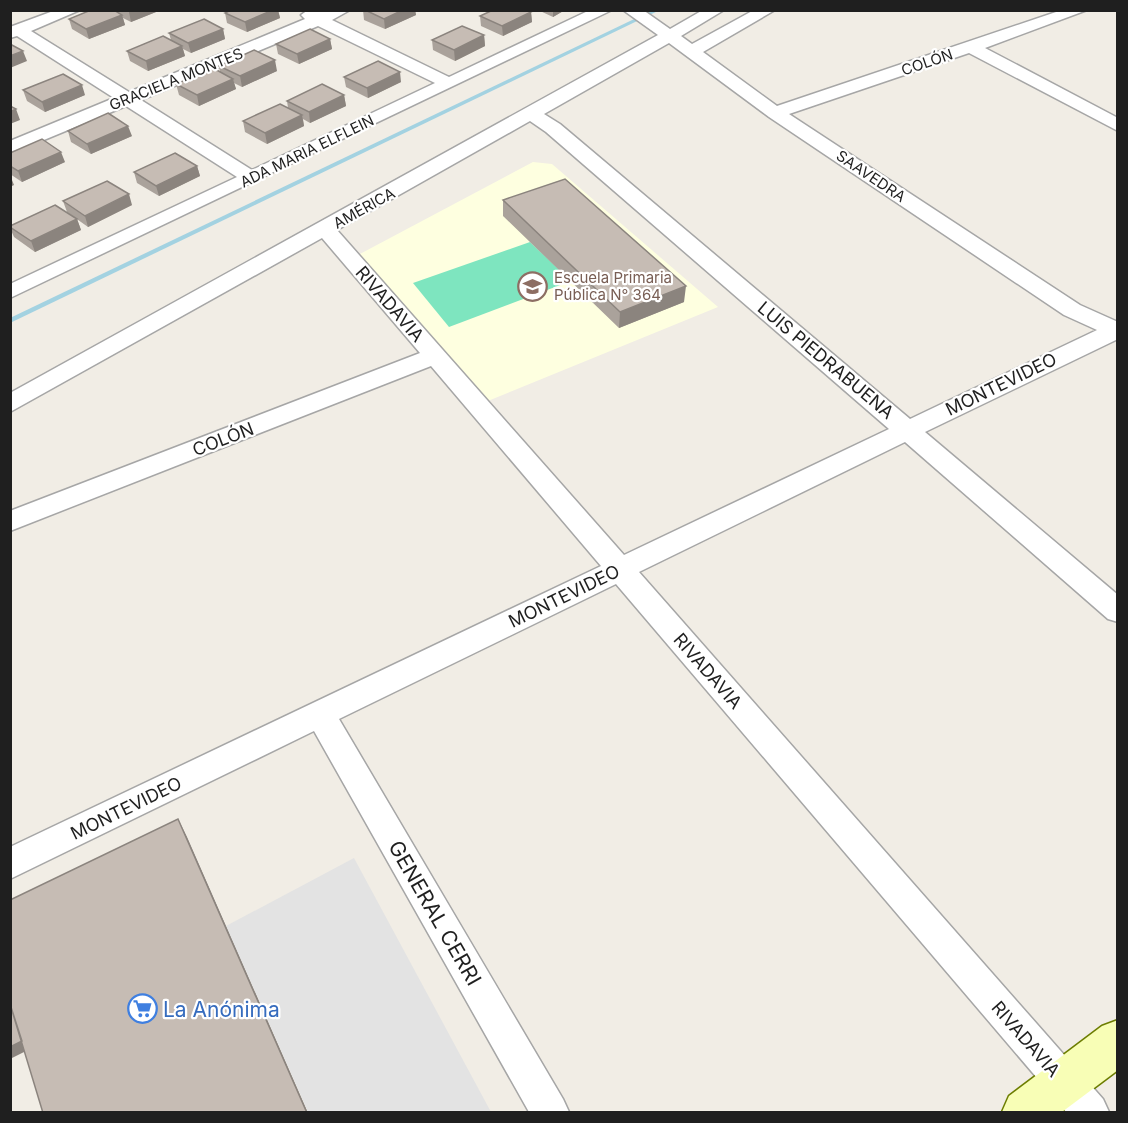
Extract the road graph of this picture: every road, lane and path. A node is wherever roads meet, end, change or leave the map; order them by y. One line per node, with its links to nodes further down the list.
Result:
1 (72, 10): 10 (street)
2 (300, 10): 9 (street)
3 (342, 10): 9 (street, GRACIELA MONTES)
4 (604, 10): 14 (street, ADA MARIA ELFLEIN)
5 (631, 10): 11 (street, SAAVEDRA)
6 (716, 10): 11 (street, AMÉRICA)
7 (767, 10): 13 (street)
8 (1079, 10): 12 (street, COLÓN)
9 (319, 20): 14 (street); 15 (street, GRACIELA MONTES)
10 (14, 32): 15 (street)
11 (666, 33): 13 (street, SAAVEDRA); 17 (street, AMÉRICA)
12 (971, 47): 16 (street, COLÓN); 18 (street)
13 (691, 52): 16 (street, SAAVEDRA)
14 (448, 83): 20 (street, ADA MARIA ELFLEIN)
15 (127, 100): 19 (street, GRACIELA MONTES); 20 (street)
16 (776, 113): 23 (street, SAAVEDRA)
17 (532, 114): 21 (street, AMÉRICA); 26 (street, LUIS PIEDRABUENA)
18 (1118, 126)
19 (10, 148)
20 (251, 177): 22 (street, ADA MARIA ELFLEIN)
21 (326, 230): 24 (street, RIVADAVIA); 25 (street, AMÉRICA)
22 (10, 292)
23 (1116, 330): 26 (street, MONTEVIDEO)
24 (435, 356): 27 (street, COLÓN); 28 (street, RIVADAVIA)
25 (10, 404)
26 (907, 429): 28 (street, MONTEVIDEO); 29 (street, LUIS PIEDRABUENA)
27 (10, 522)
28 (619, 569): 30 (street, MONTEVIDEO); 33 (street, RIVADAVIA)
29 (1118, 611)
30 (320, 714): 31 (street, MONTEVIDEO); 34 (street, GENERAL CERRI)
31 (10, 864)
32 (1118, 1042): 33 (street)
33 (1077, 1098): 35 (street)
34 (550, 1113)
35 (1024, 1113)

